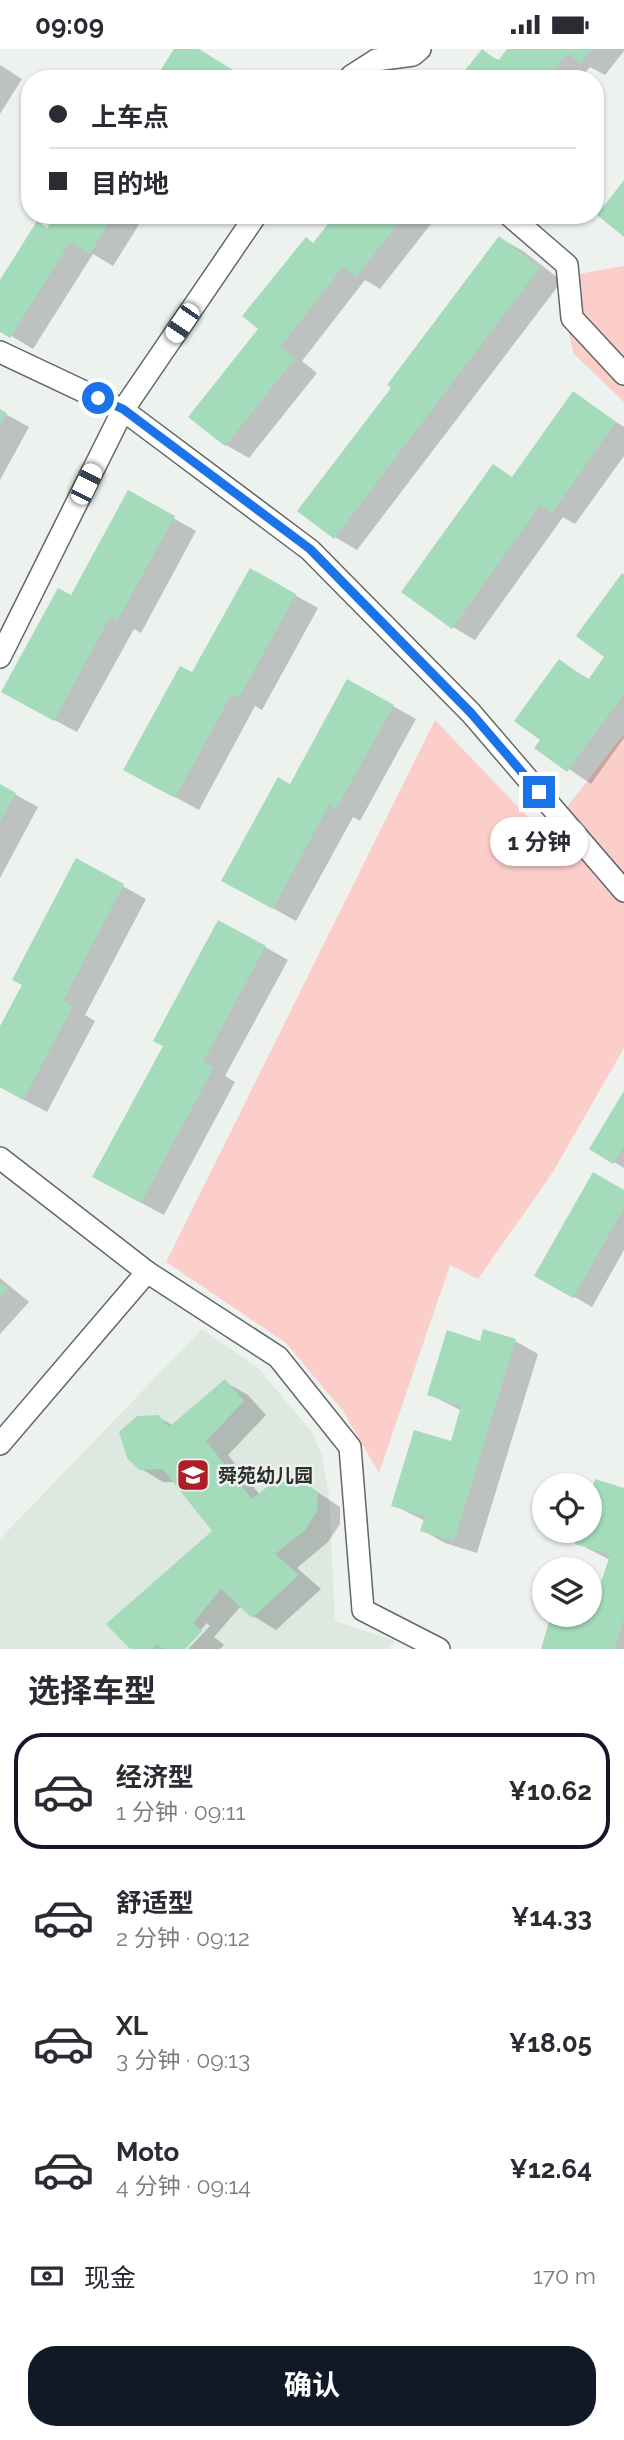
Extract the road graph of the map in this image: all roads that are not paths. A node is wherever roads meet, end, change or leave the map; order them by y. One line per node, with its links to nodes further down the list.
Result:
1 (420, 49): 2 (street)
2 (363, 70)
3 (250, 224): 7 (street)
4 (519, 224): 6 (street)
5 (0, 352): 7 (street)
6 (624, 375)
7 (123, 409): 8 (street); 9 (street)
8 (0, 657)
9 (624, 891)
10 (0, 1158): 11 (street)
11 (147, 1272): 12 (street); 13 (street)
12 (0, 1444)
13 (439, 1649)

